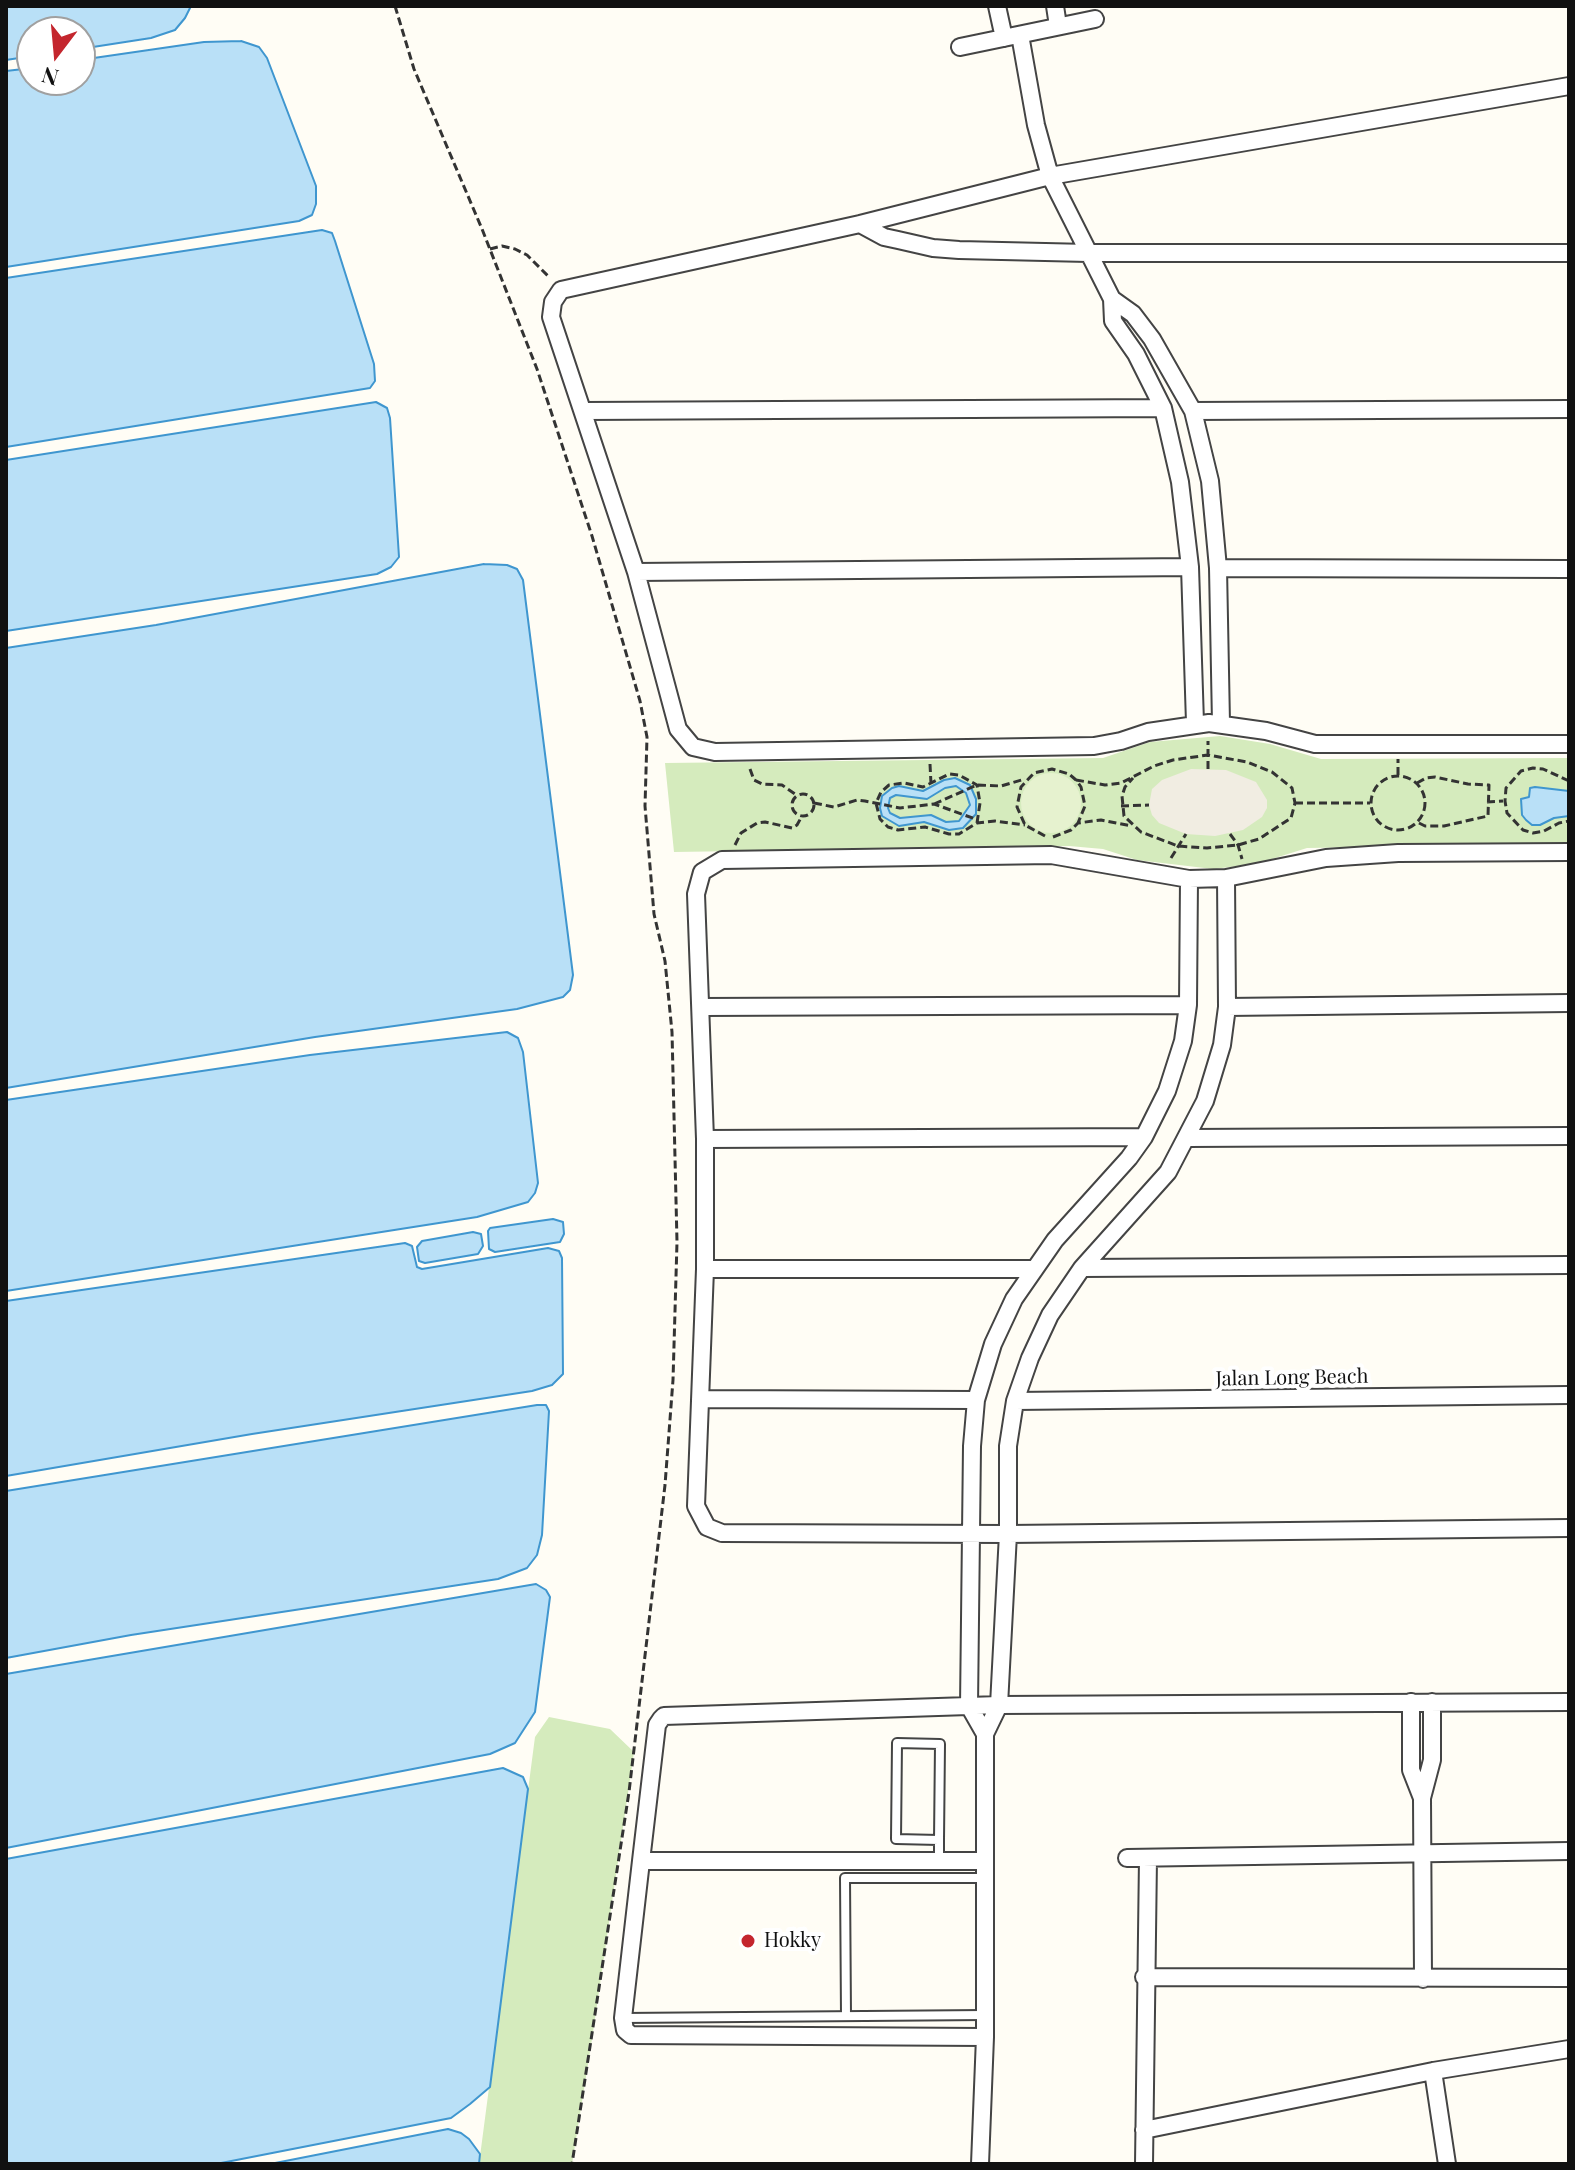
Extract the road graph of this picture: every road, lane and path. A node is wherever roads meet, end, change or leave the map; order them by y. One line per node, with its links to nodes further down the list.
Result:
1 (395, 6): 11 (path)
2 (997, 6): 6 (street)
3 (1055, 6): 5 (street)
4 (1095, 19): 5 (street)
5 (1058, 26): 6 (street)
6 (1012, 36): 7 (street); 9 (street)
7 (960, 47)
8 (1569, 86): 9 (street)
9 (1050, 176): 10 (street); 12 (street)
10 (860, 224): 12 (street); 14 (street)
11 (490, 249): 14 (path); 107 (path)
12 (1088, 253): 13 (street); 15 (street)
13 (1569, 253)
14 (561, 290): 18 (street)
15 (1112, 299): 16 (street); 19 (street)
16 (1163, 408): 18 (street); 20 (street)
17 (1569, 409): 19 (street)
18 (585, 411): 23 (street)
19 (1193, 411): 21 (street)
20 (1190, 567): 23 (street); 24 (street)
21 (1218, 568): 22 (street); 25 (street)
22 (1569, 569)
23 (636, 572): 27 (street)
24 (1195, 723): 25 (street); 27 (street)
25 (1221, 723): 26 (street)
26 (1569, 744)
27 (746, 752): 36 (path)
28 (1208, 755): 29 (path); 30 (path); 40 (path)
29 (1208, 769)
30 (1133, 778): 32 (path); 45 (path)
31 (1027, 779): 32 (path); 35 (path); 51 (path)
32 (1076, 780): 50 (path)
33 (1569, 781): 37 (path)
34 (1417, 783): 38 (path); 41 (path); 49 (path)
35 (974, 786): 42 (path); 43 (path); 47 (path)
36 (798, 796): 39 (path); 46 (path)
37 (1505, 801): 38 (path); 48 (path)
38 (1487, 802): 49 (path)
39 (814, 803): 42 (path); 46 (path)
40 (1295, 803): 41 (path); 55 (path)
41 (1370, 803): 49 (path)
42 (878, 804): 43 (path); 47 (path)
43 (934, 804): 47 (path)
44 (1149, 805): 45 (path)
45 (1121, 806): 52 (path)
46 (802, 816): 58 (path)
47 (976, 820): 51 (path)
48 (1569, 821)
49 (1417, 822)
50 (1078, 823): 51 (path); 52 (path)
51 (1025, 825)
52 (1132, 826): 56 (path)
53 (1186, 834): 56 (path)
54 (1230, 834): 55 (path)
55 (1238, 845): 56 (path); 60 (path)
56 (1178, 846): 59 (path)
57 (1569, 852): 60 (street)
58 (730, 859): 59 (street); 65 (street)
59 (1161, 874): 62 (street)
60 (1248, 875): 61 (street)
61 (1226, 878): 62 (street); 66 (street)
62 (1189, 879): 64 (street)
63 (1569, 1003): 66 (street)
64 (1188, 1005): 65 (street); 68 (street)
65 (702, 1007): 70 (street)
66 (1227, 1007): 69 (street)
67 (1569, 1136): 69 (street)
68 (1144, 1137): 70 (street); 74 (street)
69 (1188, 1138): 72 (street)
70 (705, 1139): 73 (street)
71 (1569, 1265): 72 (street)
72 (1082, 1268): 78 (street)
73 (705, 1269): 74 (street); 76 (street)
74 (1035, 1269): 77 (street)
75 (1569, 1395): 78 (street, Jalan Long Beach)
76 (700, 1399): 77 (street); 80 (street)
77 (976, 1400): 80 (street)
78 (1015, 1401): 81 (street)
79 (1569, 1528): 81 (street)
80 (972, 1533): 81 (street); 86 (street)
81 (1008, 1534): 85 (street)
82 (1411, 1702): 83 (street); 85 (street); 88 (street)
83 (1432, 1702): 84 (street); 88 (street)
84 (1569, 1702)
85 (999, 1705): 86 (street); 87 (street)
86 (969, 1706): 87 (street); 94 (street)
87 (985, 1734): 96 (street)
88 (1422, 1798): 91 (street)
89 (939, 1840): 89 (lane); 95 (lane)
90 (1569, 1851): 91 (street)
91 (1423, 1854): 93 (street); 99 (street)
92 (1127, 1858): 93 (street)
93 (1148, 1858): 97 (street)
94 (641, 1861): 95 (street); 102 (street)
95 (939, 1861): 96 (street)
96 (985, 1870): 100 (street); 101 (lane)
97 (1144, 1977): 99 (street); 106 (street)
98 (1569, 1978): 99 (street)
99 (1423, 1979)
100 (985, 2015): 101 (lane); 103 (street)
101 (846, 2016): 102 (lane)
102 (623, 2018): 103 (street)
103 (985, 2037): 108 (street)
104 (1569, 2049): 105 (street)
105 (1433, 2071): 106 (street); 110 (street)
106 (1144, 2130): 109 (street)
107 (572, 2164)
108 (980, 2164)
109 (1144, 2164)
110 (1447, 2164)

